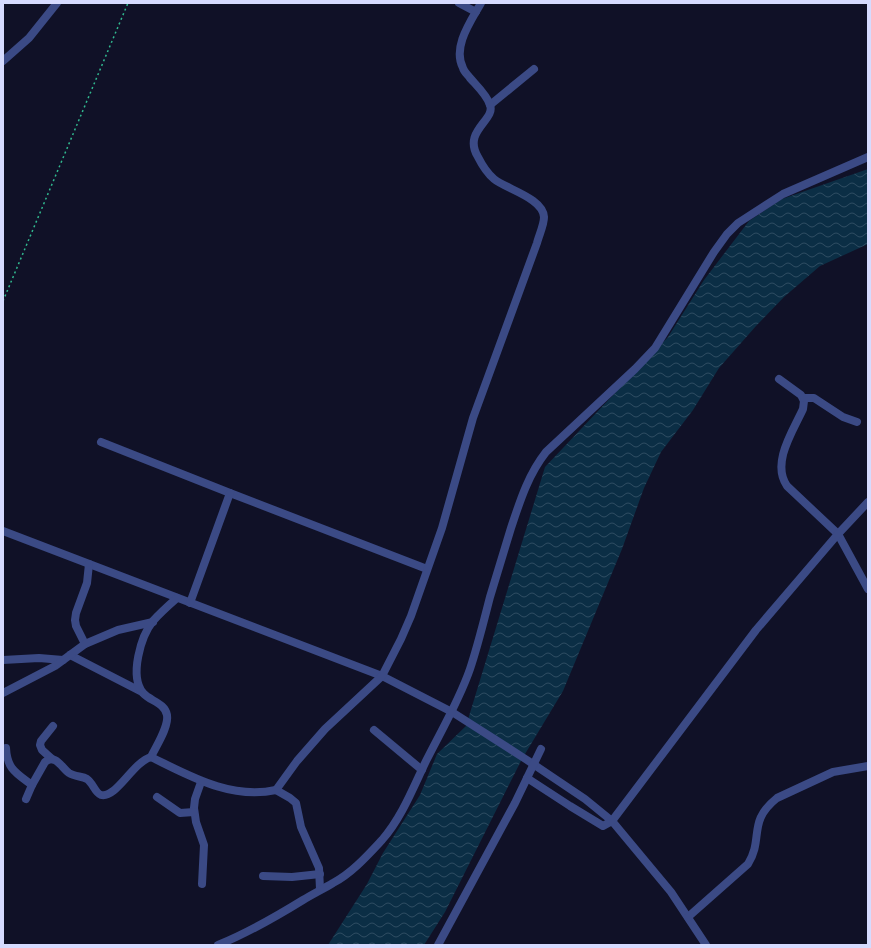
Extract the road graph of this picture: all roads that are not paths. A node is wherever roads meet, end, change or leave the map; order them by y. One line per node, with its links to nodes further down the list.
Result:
1 (57, 3): 5 (street)
2 (459, 3): 4 (street)
3 (481, 3): 4 (street)
4 (476, 12): 7 (street)
5 (3, 61)
6 (534, 69): 7 (street)
7 (490, 105): 18 (street)
8 (868, 158): 29 (street)
9 (779, 379): 10 (street)
10 (804, 398): 11 (street); 16 (street)
11 (858, 422)
12 (101, 442): 13 (street)
13 (230, 493): 18 (street); 21 (street)
14 (868, 502): 16 (street)
15 (3, 530): 17 (street)
16 (838, 534): 19 (street); 45 (street)
17 (90, 564): 20 (street); 23 (street)
18 (427, 569): 26 (street)
19 (868, 589)
20 (177, 598): 21 (street); 22 (street)
21 (190, 603): 26 (street)
22 (153, 622): 23 (street); 27 (street)
23 (85, 644): 24 (street)
24 (66, 658): 25 (street); 27 (street); 28 (street)
25 (3, 660)
26 (382, 676): 29 (street); 41 (street)
27 (142, 692): 34 (street)
28 (3, 693)
29 (454, 714): 37 (street); 45 (street)
30 (53, 726): 35 (street)
31 (374, 730): 37 (street)
32 (6, 748): 40 (street)
33 (540, 749): 38 (street)
34 (151, 757): 35 (street); 39 (street)
35 (52, 759): 40 (street)
36 (868, 766): 50 (street)
37 (422, 770): 49 (street)
38 (527, 778): 45 (street); 52 (street)
39 (202, 782): 41 (street); 44 (street)
40 (32, 785): 43 (street)
41 (276, 790): 46 (street)
42 (157, 797): 44 (street)
43 (26, 799)
44 (194, 812): 48 (street)
45 (612, 821): 50 (street)
46 (320, 874): 47 (street); 49 (street)
47 (263, 876)
48 (202, 884)
49 (320, 889): 51 (street)
50 (688, 917): 53 (street)
51 (218, 945)
52 (438, 945)
53 (706, 945)

